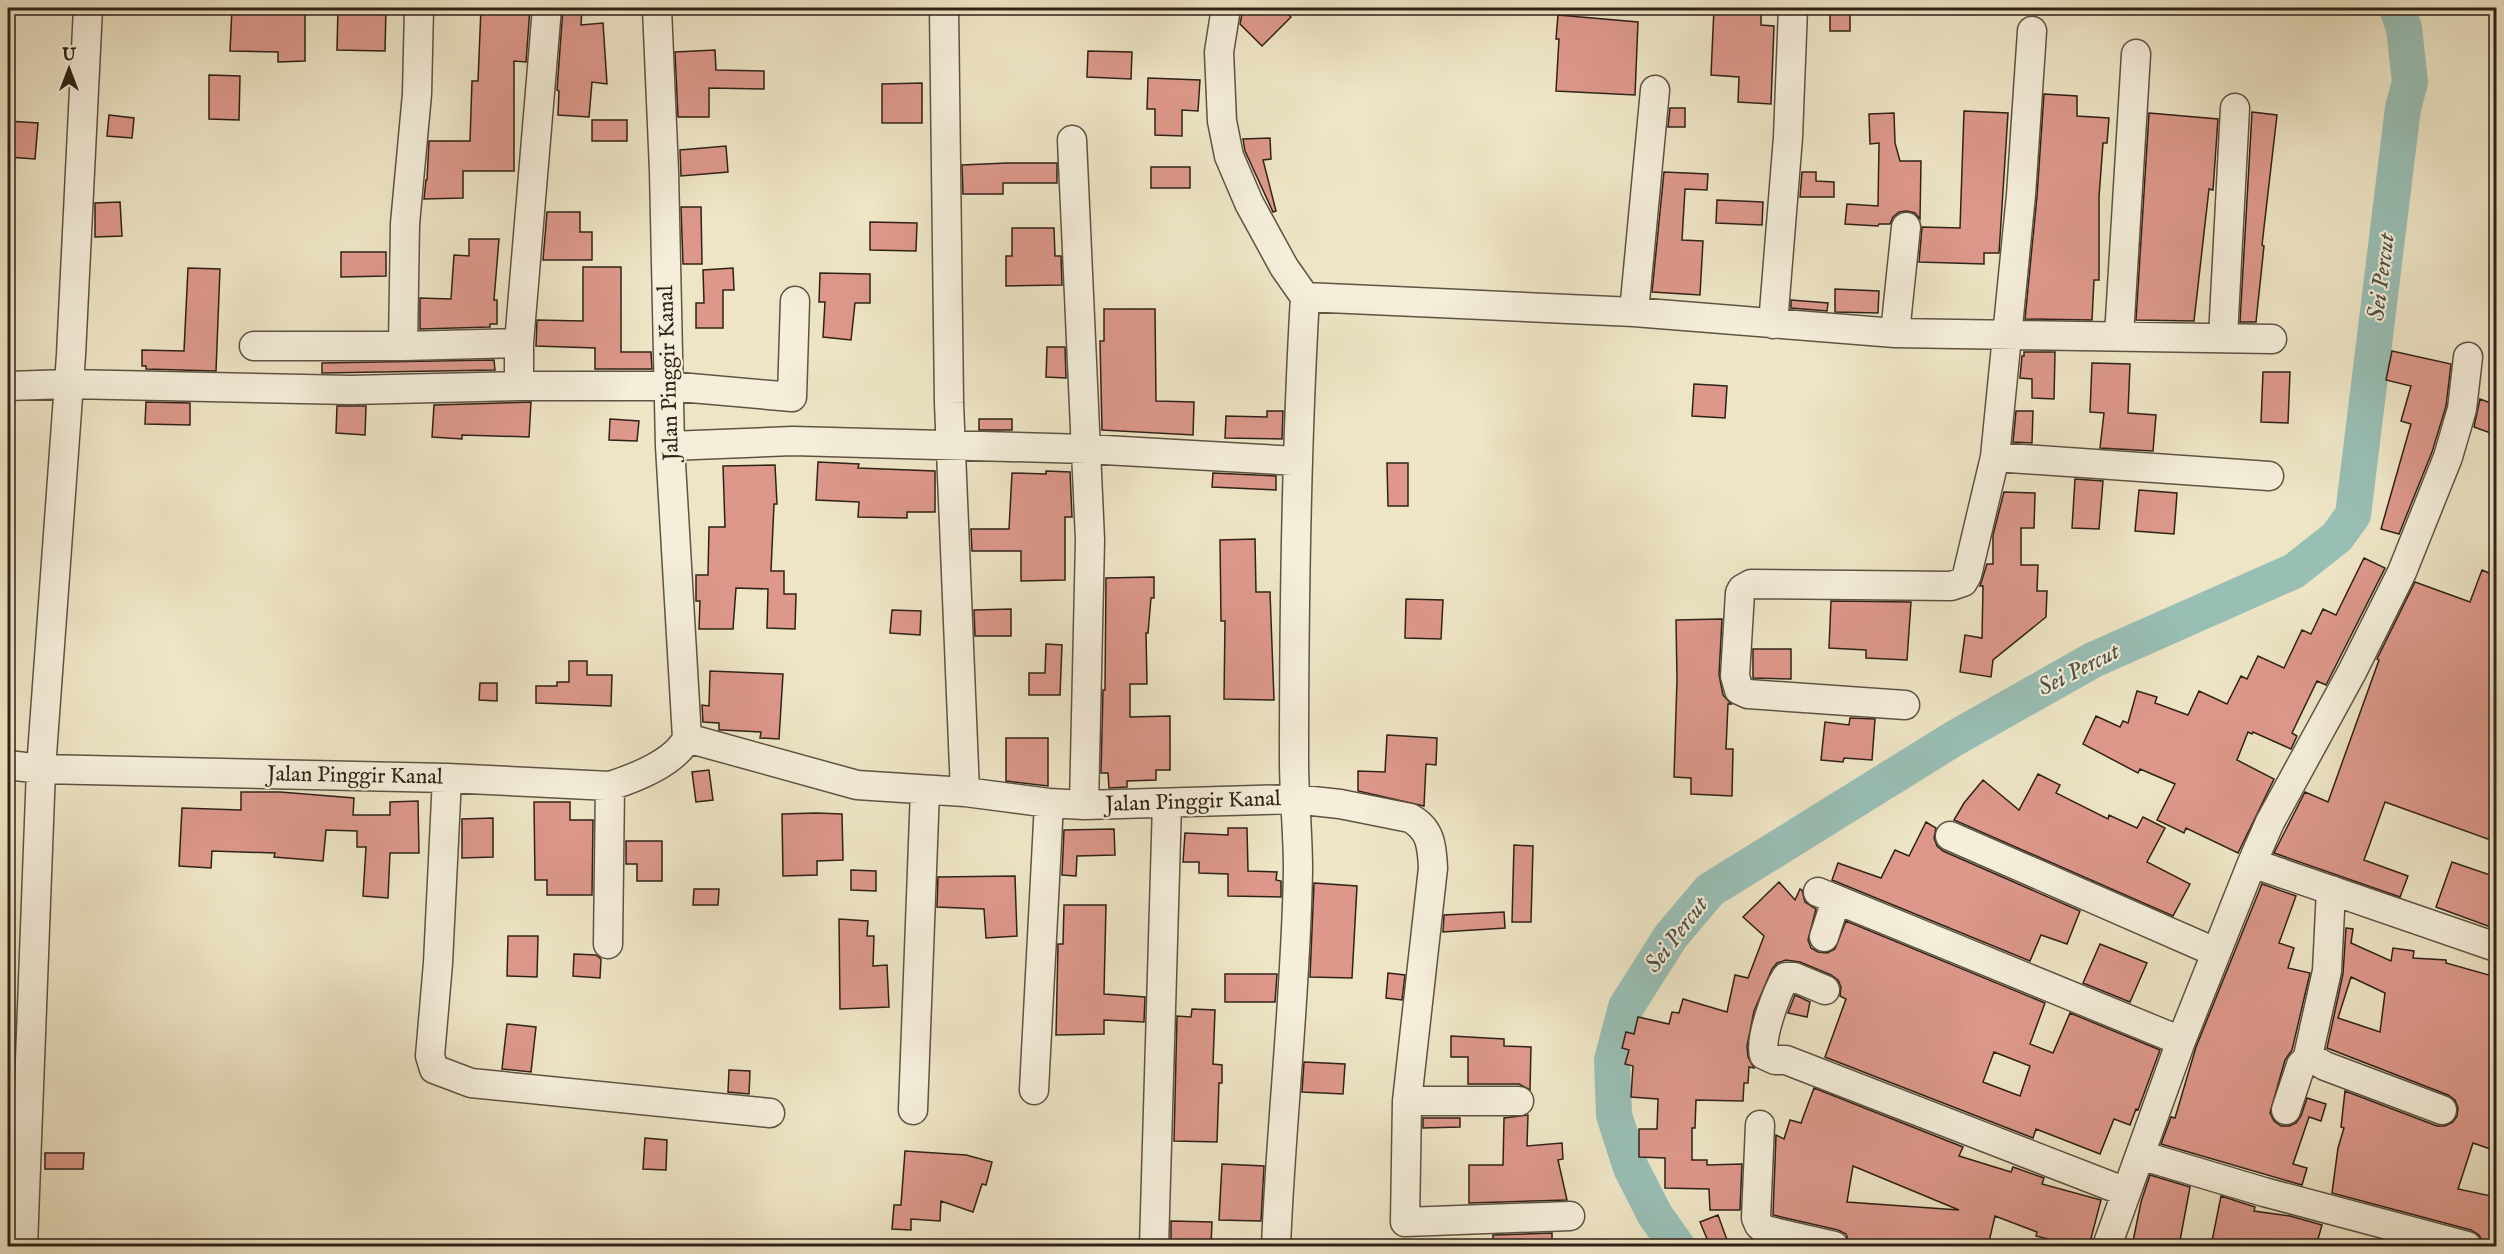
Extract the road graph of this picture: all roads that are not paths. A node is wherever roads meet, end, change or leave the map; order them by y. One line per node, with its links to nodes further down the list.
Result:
1 (88, 8): 27 (street)
2 (419, 8): 25 (street)
3 (547, 8): 23 (street)
4 (657, 8): 30 (street, Jalan Pinggir Kanal)
5 (944, 8): 32 (street)
6 (1226, 8): 14 (street)
7 (1793, 8): 17 (street)
8 (2032, 31): 19 (street)
9 (2136, 54): 20 (street)
10 (1655, 90): 16 (street)
11 (2235, 108): 21 (street)
12 (1072, 140): 33 (street)
13 (1906, 227): 18 (street)
14 (1305, 297): 16 (street); 35 (street)
15 (795, 301): 30 (street)
16 (1634, 312): 17 (street)
17 (1773, 324): 18 (street)
18 (1895, 333): 19 (street)
19 (2008, 335): 20 (street); 34 (street)
20 (2119, 336): 21 (street)
21 (2223, 337): 22 (street)
22 (2272, 339)
23 (519, 343): 25 (street); 29 (street)
24 (254, 346): 25 (street)
25 (403, 346)
26 (2468, 357): 50 (street)
27 (68, 384): 28 (street); 29 (street); 40 (street)
28 (8, 386)
29 (519, 386): 30 (street)
30 (668, 386): 31 (street, Jalan Pinggir Kanal)
31 (670, 446): 32 (street); 38 (street, Jalan Pinggir Kanal)
32 (951, 447): 33 (street); 44 (street)
33 (1087, 449): 35 (street); 48 (street)
34 (1995, 457): 36 (street); 37 (street)
35 (1297, 461): 45 (street)
36 (2268, 476)
37 (1905, 705)
38 (687, 738): 42 (street, Jalan Pinggir Kanal); 43 (street, Jalan Pinggir Kanal)
39 (8, 765): 40 (street, Jalan Pinggir Kanal)
40 (41, 769): 41 (street, Jalan Pinggir Kanal); 70 (street)
41 (447, 778): 42 (street, Jalan Pinggir Kanal); 65 (street)
42 (610, 786): 53 (street)
43 (925, 790): 44 (street, Jalan Pinggir Kanal); 62 (street)
44 (965, 792): 46 (street, Jalan Pinggir Kanal)
45 (1294, 799): 47 (street, Jalan Pinggir Kanal); 60 (street); 72 (street, Jalan Pinggir Kanal)
46 (1049, 803): 48 (street, Jalan Pinggir Kanal); 59 (street)
47 (1167, 804): 48 (street, Jalan Pinggir Kanal); 71 (street)
48 (1084, 805)
49 (1950, 836): 55 (street)
50 (2252, 863): 51 (street); 55 (street)
51 (2331, 890): 54 (street); 58 (street)
52 (1824, 937): 57 (street)
53 (608, 944)
54 (2496, 947)
55 (2215, 952): 57 (street)
56 (1825, 990): 68 (street)
57 (2181, 1041): 67 (street)
58 (2313, 1060): 63 (street); 64 (street)
59 (1034, 1090)
60 (1407, 1101): 61 (street); 69 (street)
61 (1519, 1101)
62 (913, 1110)
63 (2286, 1110)
64 (2442, 1110)
65 (770, 1113)
66 (1760, 1125): 73 (street)
67 (2140, 1155): 68 (street); 75 (street)
68 (2126, 1192): 74 (street)
69 (1570, 1216)
70 (23, 1246)
71 (1154, 1246)
72 (1276, 1246)
73 (1834, 1246)
74 (2107, 1246)
75 (2467, 1246)

